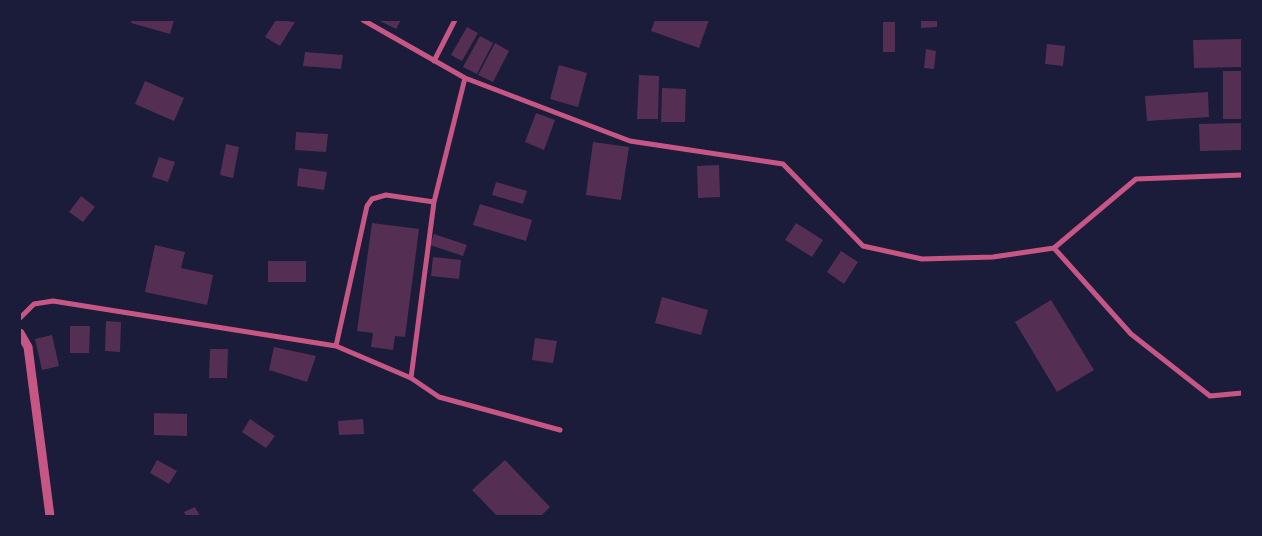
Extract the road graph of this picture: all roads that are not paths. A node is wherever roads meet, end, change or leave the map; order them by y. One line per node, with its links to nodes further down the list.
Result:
1 (363, 20): 3 (street)
2 (455, 20): 3 (street)
3 (434, 61): 4 (street)
4 (466, 78): 6 (street); 7 (street)
5 (1242, 175): 7 (street)
6 (434, 202): 11 (street); 12 (street)
7 (1054, 248): 13 (street)
8 (20, 318): 11 (street)
9 (20, 333): 10 (street)
10 (24, 346): 15 (street)
11 (336, 346): 12 (street)
12 (411, 378): 14 (street)
13 (1242, 393)
14 (560, 430)
15 (50, 516)

